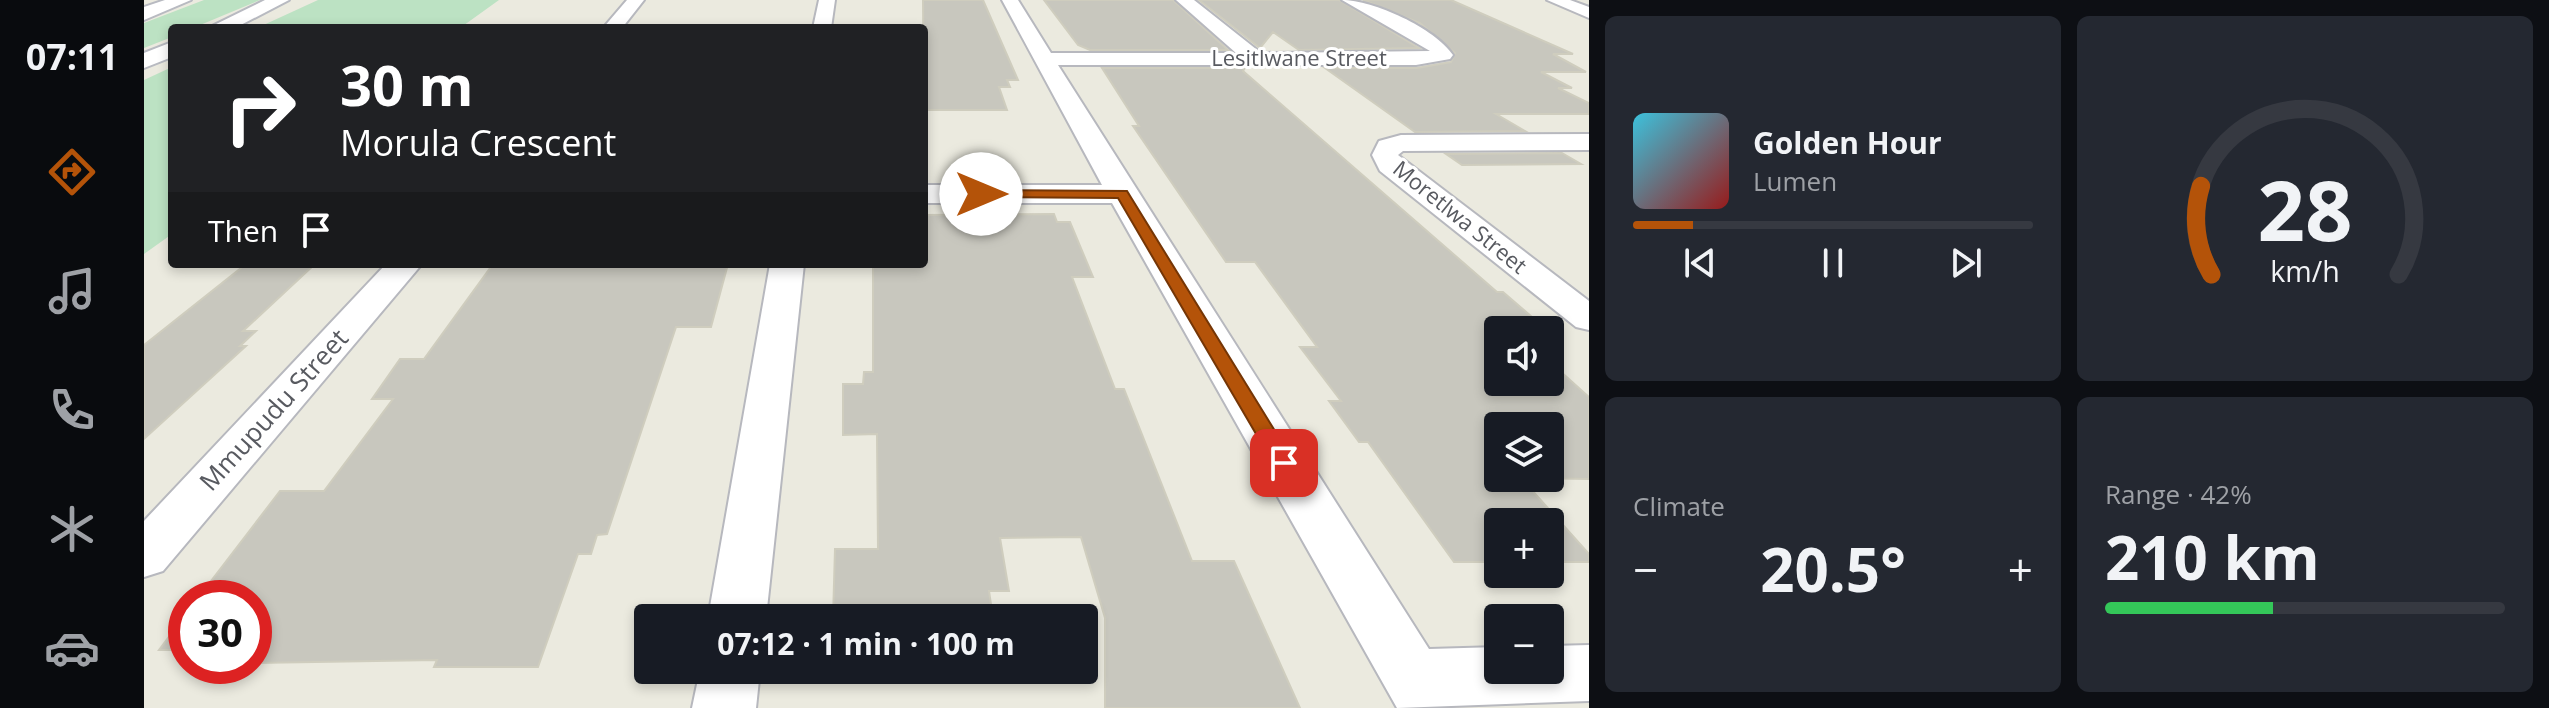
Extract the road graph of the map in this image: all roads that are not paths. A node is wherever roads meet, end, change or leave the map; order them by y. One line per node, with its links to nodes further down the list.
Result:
1 (182, 0): 10 (street)
2 (280, 0): 11 (street)
3 (636, 0): 12 (street)
4 (827, 0): 13 (street)
5 (1010, 0): 16 (street)
6 (1184, 0): 15 (street)
7 (1350, 0): 15 (street, Lesitlwane Street)
8 (1555, 0): 9 (street)
9 (1589, 13)
10 (144, 14)
11 (227, 24)
12 (615, 24)
13 (823, 24)
14 (168, 51): 17 (street)
15 (1255, 58): 16 (street, Lesitlwane Street)
16 (1045, 59): 20 (street)
17 (144, 61)
18 (1589, 142): 23 (street, Moretlwa Street)
19 (928, 194): 20 (street)
20 (1122, 194): 28 (street)
21 (401, 268): 24 (street, Mmupudu Street)
22 (786, 268): 25 (street)
23 (1589, 319)
24 (144, 556)
25 (739, 604)
26 (1589, 673): 28 (street)
27 (728, 684): 29 (street)
28 (1422, 693)
29 (724, 708)

